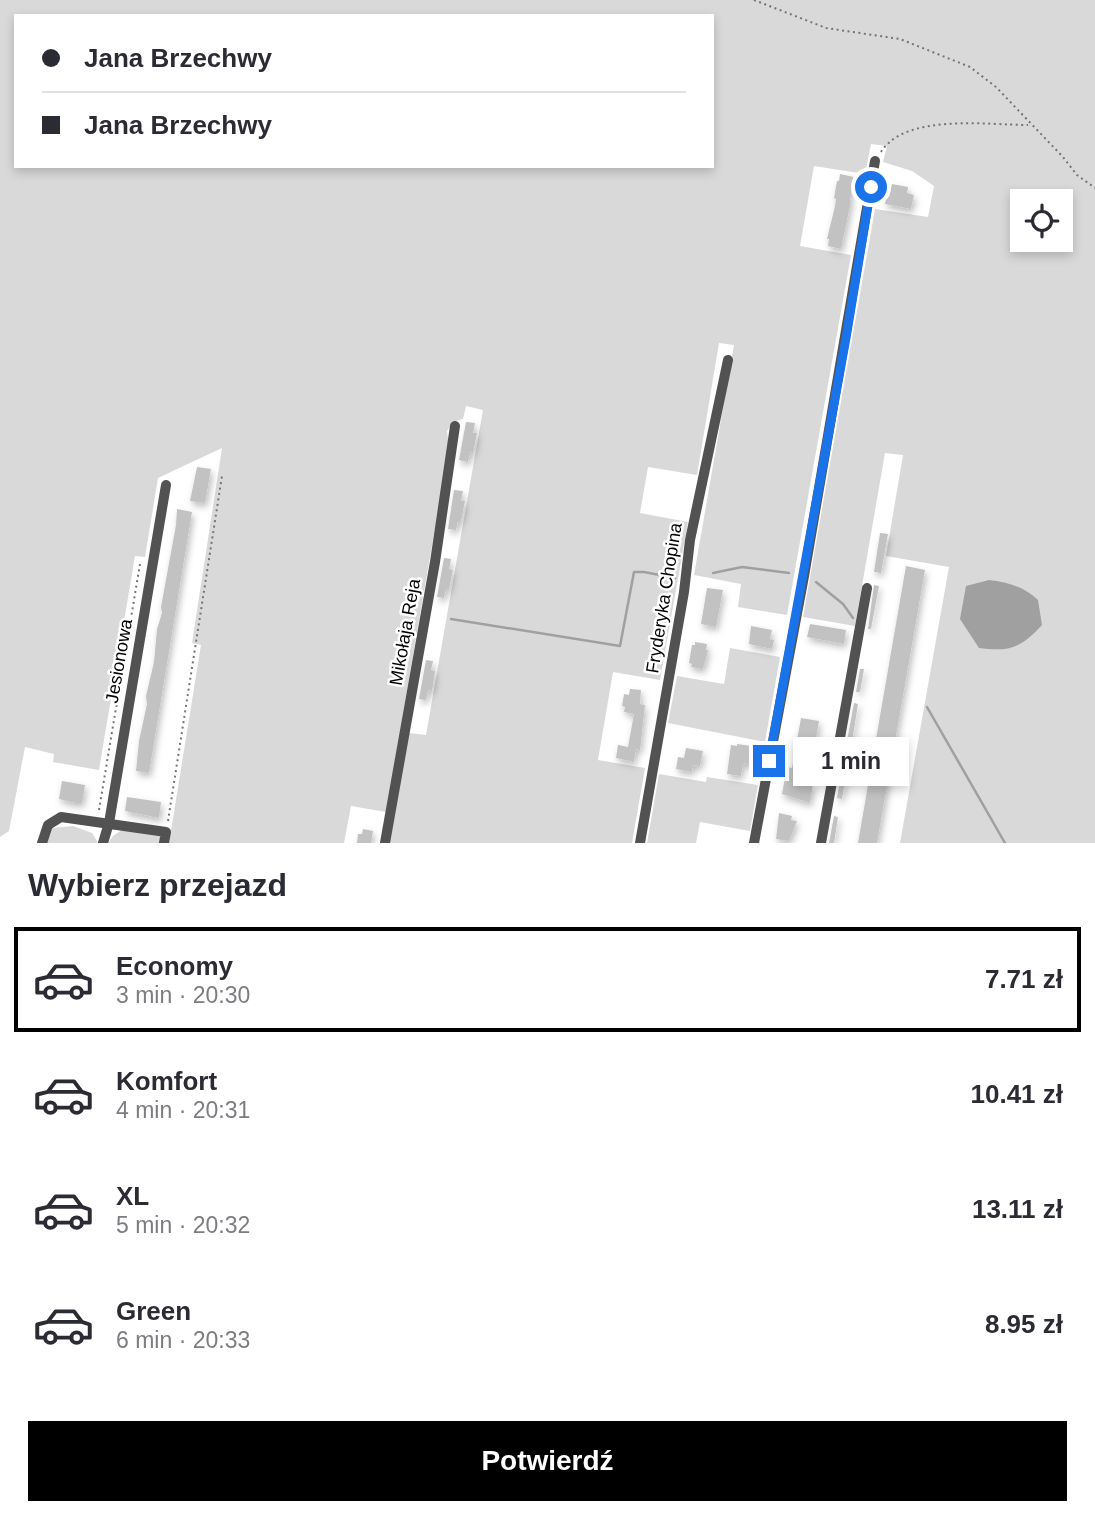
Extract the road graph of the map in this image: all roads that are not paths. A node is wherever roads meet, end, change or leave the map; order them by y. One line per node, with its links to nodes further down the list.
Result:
1 (875, 161): 12 (street)
2 (728, 360): 11 (street, Fryderyka Chopina)
3 (455, 426): 10 (street, Mikołaja Reja)
4 (166, 485): 6 (street, Jesionowa)
5 (867, 588): 13 (street)
6 (103, 822): 7 (street); 8 (street); 9 (street, Jesionowa)
7 (165, 837)
8 (42, 843)
9 (103, 843)
10 (385, 843)
11 (640, 843)
12 (754, 843)
13 (821, 843)

